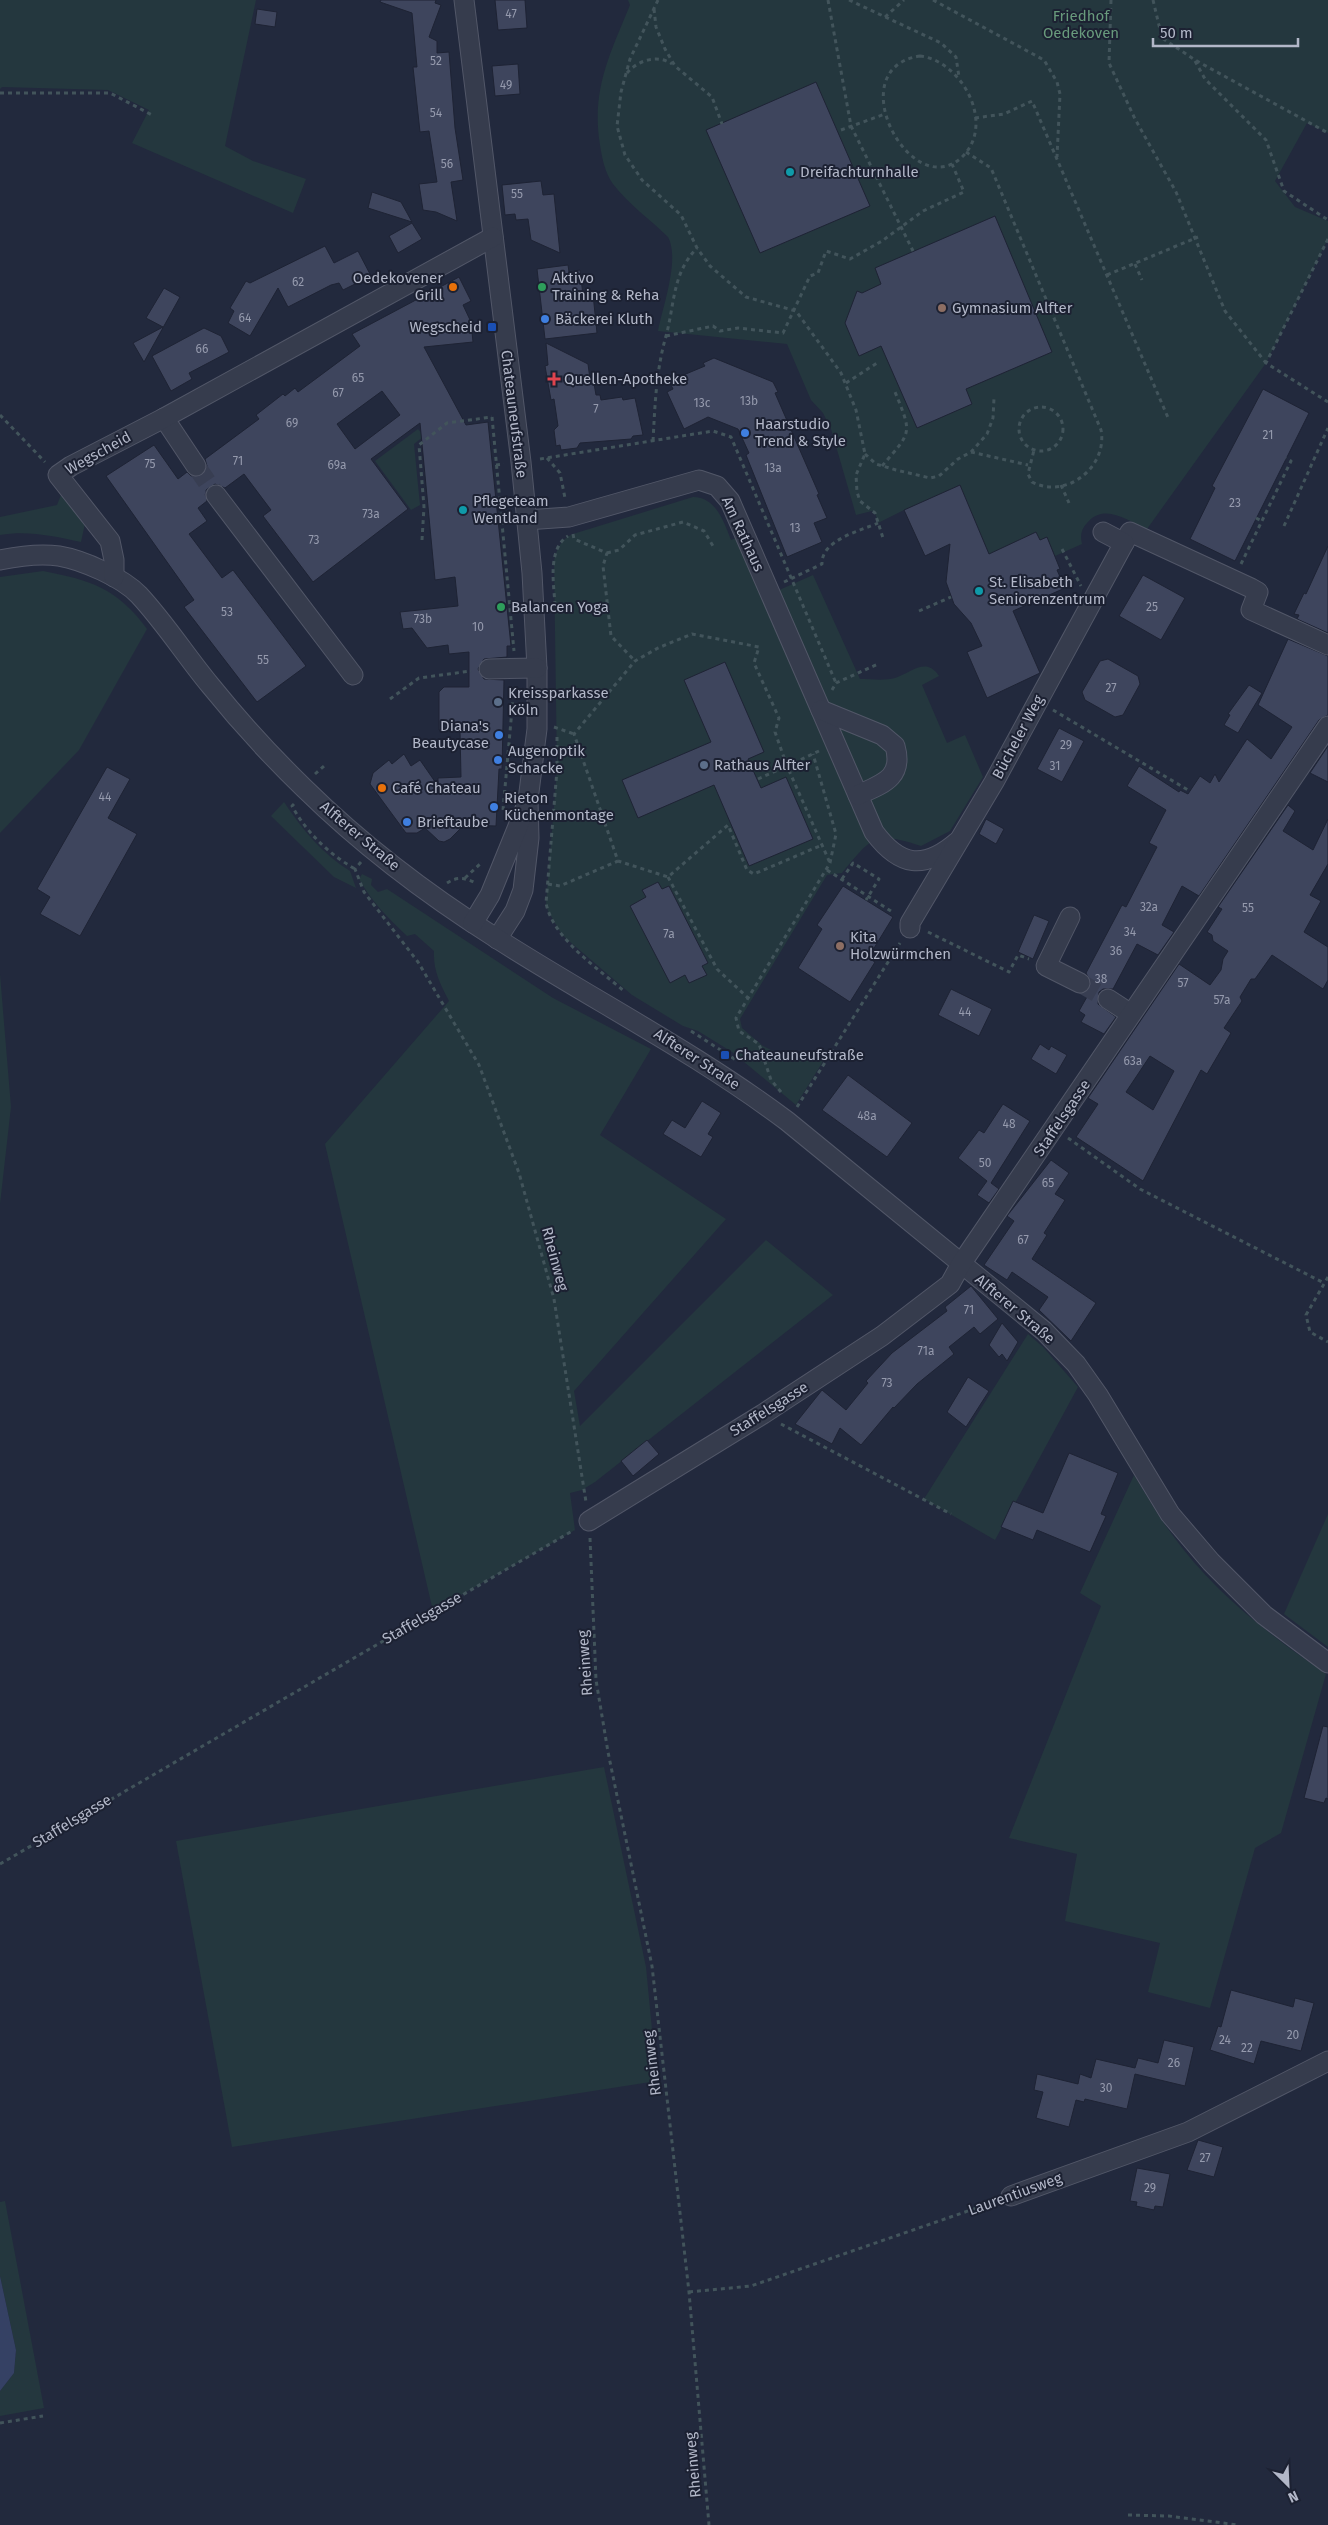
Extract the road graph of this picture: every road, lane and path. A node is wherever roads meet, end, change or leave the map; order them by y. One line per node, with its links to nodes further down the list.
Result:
1 (464, 0): 28 (street)
2 (658, 0): 9 (path)
3 (828, 0): 20 (path)
4 (849, 0): 10 (path)
5 (904, 0): 10 (path)
6 (933, 0): 24 (path)
7 (1111, 0): 29 (path)
8 (1152, 0): 11 (path)
9 (655, 6): 12 (path); 13 (path)
10 (885, 17): 14 (path)
11 (1195, 60): 22 (path); 26 (path)
12 (675, 66): 13 (path); 19 (path)
13 (625, 76): 31 (path)
14 (959, 77): 16 (path); 18 (path)
15 (0, 93): 17 (path)
16 (885, 114): 20 (path); 25 (path)
17 (154, 116)
18 (975, 118): 23 (path); 24 (path)
19 (722, 124)
20 (851, 126): 21 (path); 27 (path)
21 (841, 130)
22 (1328, 133)
23 (966, 152): 25 (path); 60 (path)
24 (1057, 160): 34 (path)
25 (952, 164): 27 (path)
26 (1328, 220)
27 (902, 226): 32 (path); 36 (path)
28 (493, 238): 44 (street, Chateauneufstraße); 47 (street, Wegscheid)
29 (1196, 238): 33 (path); 39 (path)
30 (1328, 239): 39 (path)
31 (697, 248): 36 (path); 37 (path)
32 (913, 251)
33 (1135, 264): 34 (path); 35 (path)
34 (1107, 275): 48 (path)
35 (1142, 280)
36 (796, 311): 37 (path); 40 (path)
37 (666, 336): 53 (path)
38 (877, 363): 40 (path)
39 (1266, 363): 43 (path)
40 (846, 383): 52 (path)
41 (895, 392): 58 (path)
42 (994, 398): 51 (path)
43 (1328, 402)
44 (515, 414): 46 (path); 55 (street, Chateauneufstraße)
45 (0, 415): 59 (path)
46 (492, 417): 71 (path); 87 (path)
47 (164, 418): 57 (street); 59 (street, Wegscheid)
48 (1169, 420)
49 (1328, 428): 68 (path)
50 (1034, 450): 50 (path); 56 (path)
51 (971, 452): 56 (path); 58 (path)
52 (865, 454): 58 (path); 66 (path)
53 (547, 458): 55 (path); 67 (path)
54 (1286, 458): 65 (path)
55 (521, 462): 64 (street, Chateauneufstraße)
56 (1028, 464): 60 (path)
57 (196, 466)
58 (882, 466)
59 (58, 475): 77 (street)
60 (1061, 485): 62 (path)
61 (216, 495): 89 (street)
62 (1069, 504)
63 (1256, 518): 65 (path)
64 (526, 520): 67 (street, Am Rathaus); 88 (street, Chateauneufstraße)
65 (1262, 521): 78 (path)
66 (878, 523): 70 (path); 85 (path)
67 (571, 526): 75 (path); 81 (path); 92 (street, Am Rathaus)
68 (1284, 526)
69 (1103, 532): 72 (street)
70 (883, 538)
71 (422, 540)
72 (1124, 543): 78 (street); 80 (street, Bücheler Weg)
73 (713, 546): 75 (path)
74 (1062, 549): 80 (path)
75 (607, 553): 84 (path)
76 (0, 560): 77 (street, Alfterer Straße)
77 (114, 577): 103 (street, Alfterer Straße)
78 (1233, 580): 83 (street)
79 (951, 597): 82 (path)
80 (1094, 599): 91 (street, Bücheler Weg)
81 (555, 611)
82 (918, 611)
83 (1328, 646)
84 (635, 661): 95 (path); 105 (path)
85 (878, 664)
86 (489, 668): 87 (street); 90 (path)
87 (514, 668): 88 (street); 100 (path)
88 (537, 668): 99 (street, Chateauneufstraße)
89 (353, 675)
90 (390, 699)
91 (1038, 701): 97 (path); 101 (street, Bücheler Weg)
92 (821, 710): 98 (street, Am Rathaus); 98 (street)
93 (1328, 726): 122 (street, Staffelsgasse)
94 (557, 727): 111 (path)
95 (787, 766): 96 (path); 102 (path); 106 (path)
96 (758, 779)
97 (1188, 790)
98 (858, 795): 101 (street, Am Rathaus)
99 (528, 800): 114 (street, Chateauneufstraße); 116 (street, Chateauneufstraße)
100 (503, 814)
101 (957, 842): 115 (street, Bücheler Weg)
102 (822, 845): 106 (path); 108 (path)
103 (370, 849): 114 (street, Alfterer Straße); 134 (path, Rheinweg)
104 (483, 861): 109 (path)
105 (618, 861): 108 (path); 111 (path)
106 (830, 863): 107 (path)
107 (827, 870): 110 (path); 120 (path)
108 (668, 877): 120 (path)
109 (465, 878)
110 (842, 879): 112 (path); 112 (path)
111 (548, 884): 119 (path)
112 (867, 898): 115 (path)
113 (1070, 917): 117 (street)
114 (473, 923): 116 (street, Alfterer Straße)
115 (910, 925): 117 (path); 126 (path)
116 (498, 939): 128 (street, Alfterer Straße)
117 (1046, 966): 118 (street)
118 (1080, 983)
119 (631, 998)
120 (748, 998): 125 (path)
121 (1108, 999): 122 (street)
122 (1131, 1014): 127 (street, Staffelsgasse)
123 (689, 1031): 124 (path)
124 (737, 1061)
125 (774, 1091)
126 (798, 1105)
127 (1056, 1128): 128 (street, Staffelsgasse); 130 (path)
128 (961, 1264): 132 (street, Staffelsgasse); 135 (street, Alfterer Straße)
129 (1328, 1277): 130 (path)
130 (1324, 1283): 131 (path)
131 (1328, 1342)
132 (763, 1414): 133 (path); 134 (street, Staffelsgasse)
133 (952, 1514)
134 (589, 1521): 136 (path, Staffelsgasse); 139 (path, Rheinweg)
135 (1328, 1663)
136 (0, 1864)
137 (1328, 2061): 138 (street, Laurentiusweg)
138 (1010, 2196): 139 (path, Laurentiusweg)
139 (689, 2292): 143 (path, Rheinweg)
140 (44, 2416): 141 (path)
141 (0, 2423)
142 (1128, 2515): 144 (path)
143 (709, 2525)
144 (1238, 2525)

